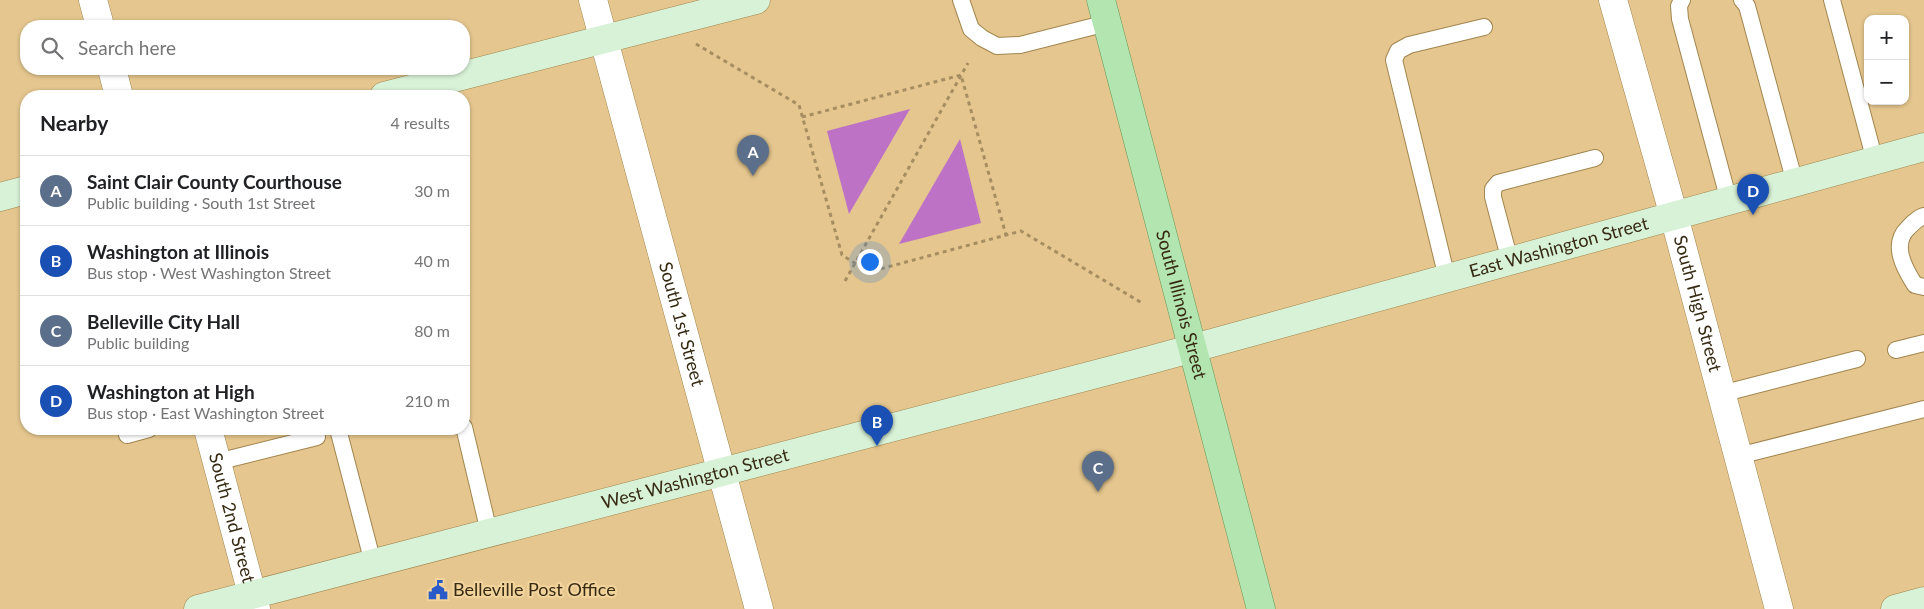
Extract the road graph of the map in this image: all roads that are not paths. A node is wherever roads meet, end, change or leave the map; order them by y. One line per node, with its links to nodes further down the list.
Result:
1 (93, 0): 10 (street)
2 (593, 0): 12 (street, South 1st Street)
3 (756, 0): 12 (main road)
4 (961, 0): 9 (lane)
5 (1612, 0): 25 (street, South High Street)
6 (1682, 0): 24 (lane)
7 (1742, 0): 21 (lane)
8 (1832, 0): 20 (lane)
9 (1104, 12): 31 (main road, South Illinois Street)
10 (98, 20)
11 (1484, 27): 28 (lane)
12 (603, 39): 13 (main road); 42 (street, South 1st Street)
13 (470, 74)
14 (114, 75): 16 (street)
15 (465, 75): 17 (main road)
16 (117, 90)
17 (407, 90)
18 (1924, 148): 20 (main road, East Washington Street)
19 (1594, 158): 27 (lane)
20 (1875, 161): 21 (main road, East Washington Street)
21 (1795, 183): 24 (main road, East Washington Street)
22 (20, 192): 23 (main road)
23 (0, 197)
24 (1730, 201): 25 (main road, East Washington Street)
25 (1674, 216): 27 (main road, East Washington Street); 34 (street, South High Street)
26 (1924, 216): 29 (lane)
27 (1510, 261): 28 (main road, East Washington Street)
28 (1447, 278): 31 (main road, East Washington Street)
29 (1924, 287)
30 (1924, 343): 32 (lane)
31 (1192, 348): 42 (main road, West Washington Street); 49 (main road, South Illinois Street)
32 (1896, 350)
33 (1857, 359): 34 (lane)
34 (1721, 394): 40 (street, South High Street)
35 (1924, 409): 40 (lane)
36 (210, 435): 41 (street, South 2nd Street)
37 (340, 435): 44 (lane)
38 (466, 435): 43 (lane)
39 (317, 437): 41 (lane)
40 (1738, 456): 50 (street, South High Street)
41 (217, 462): 46 (street, South 2nd Street)
42 (722, 471): 43 (main road, West Washington Street); 48 (street, South 1st Street)
43 (489, 532): 44 (main road, West Washington Street)
44 (373, 563): 46 (main road, West Washington Street)
45 (1924, 601): 51 (main road)
46 (254, 602): 47 (main road, West Washington Street)
47 (198, 609)
48 (759, 609)
49 (1261, 609)
50 (1779, 609)
51 (1895, 609)

